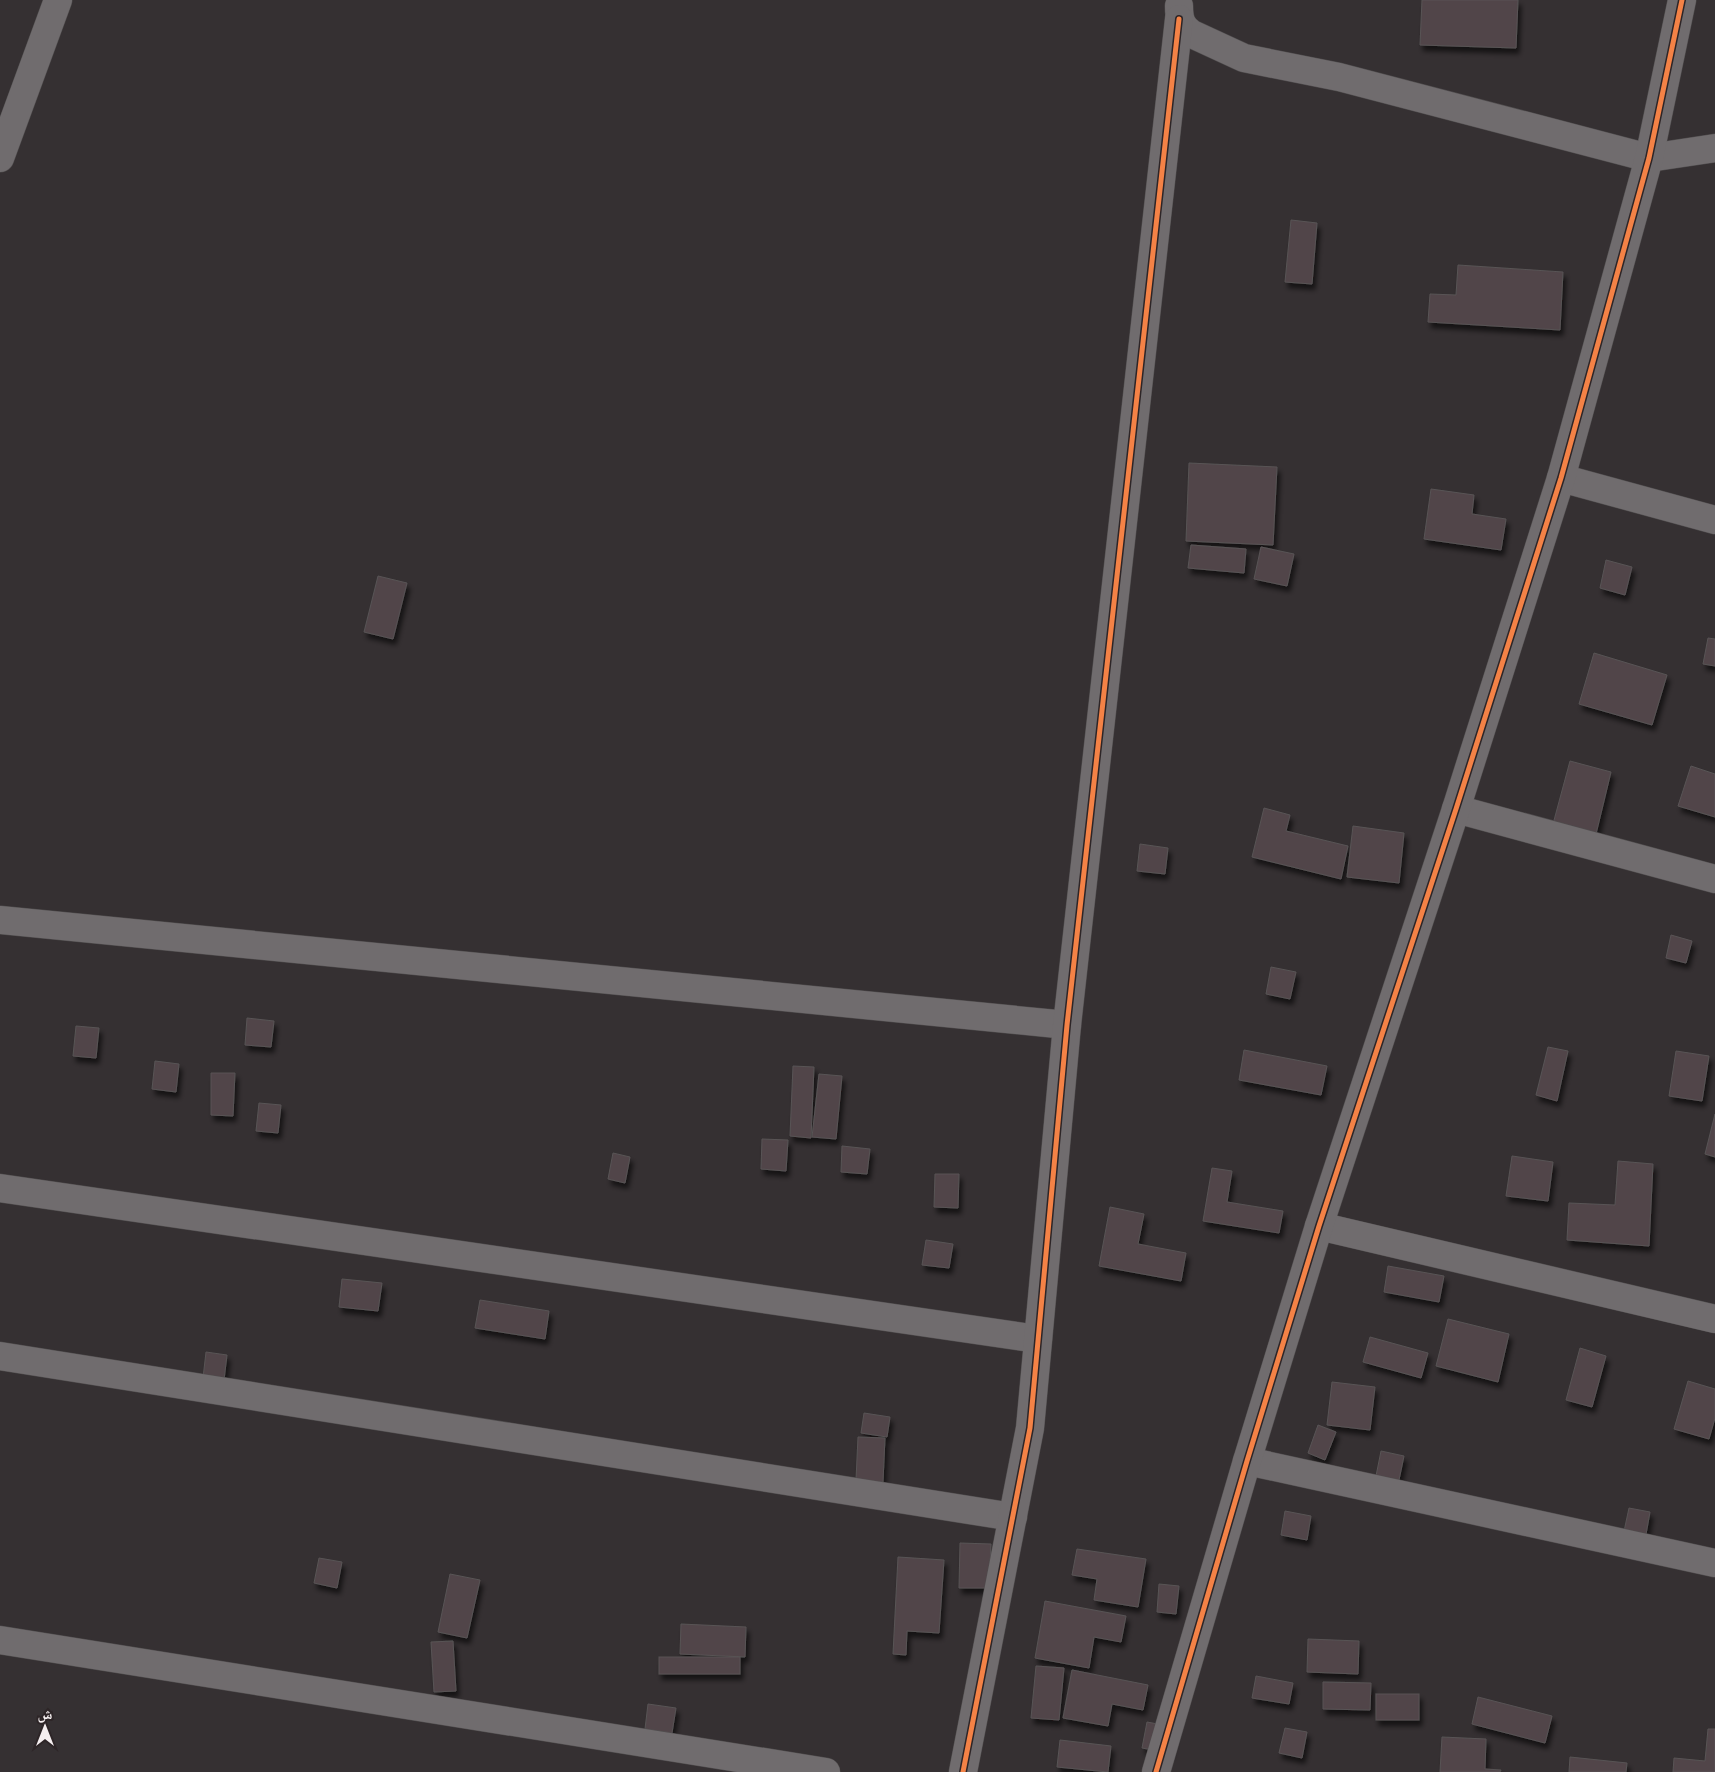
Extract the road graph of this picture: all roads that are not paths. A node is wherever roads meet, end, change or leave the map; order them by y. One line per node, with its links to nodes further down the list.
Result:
1 (58, 0): 5 (street)
2 (1682, 0): 6 (street)
3 (1179, 9): 6 (street); 12 (street)
4 (1715, 148): 6 (street)
5 (0, 158)
6 (1648, 158): 7 (street)
7 (1561, 478): 8 (street); 9 (street)
8 (1715, 520)
9 (1456, 809): 10 (street); 14 (street)
10 (1715, 879)
11 (0, 920): 12 (street)
12 (1067, 1025): 16 (street)
13 (0, 1188): 16 (street)
14 (1318, 1226): 15 (street); 18 (street)
15 (1715, 1318)
16 (1038, 1339): 19 (street)
17 (0, 1356): 19 (street)
18 (1247, 1461): 20 (street); 24 (street)
19 (1013, 1517): 23 (street)
20 (1715, 1563)
21 (0, 1640): 22 (street)
22 (826, 1772)
23 (963, 1772)
24 (1156, 1772)

